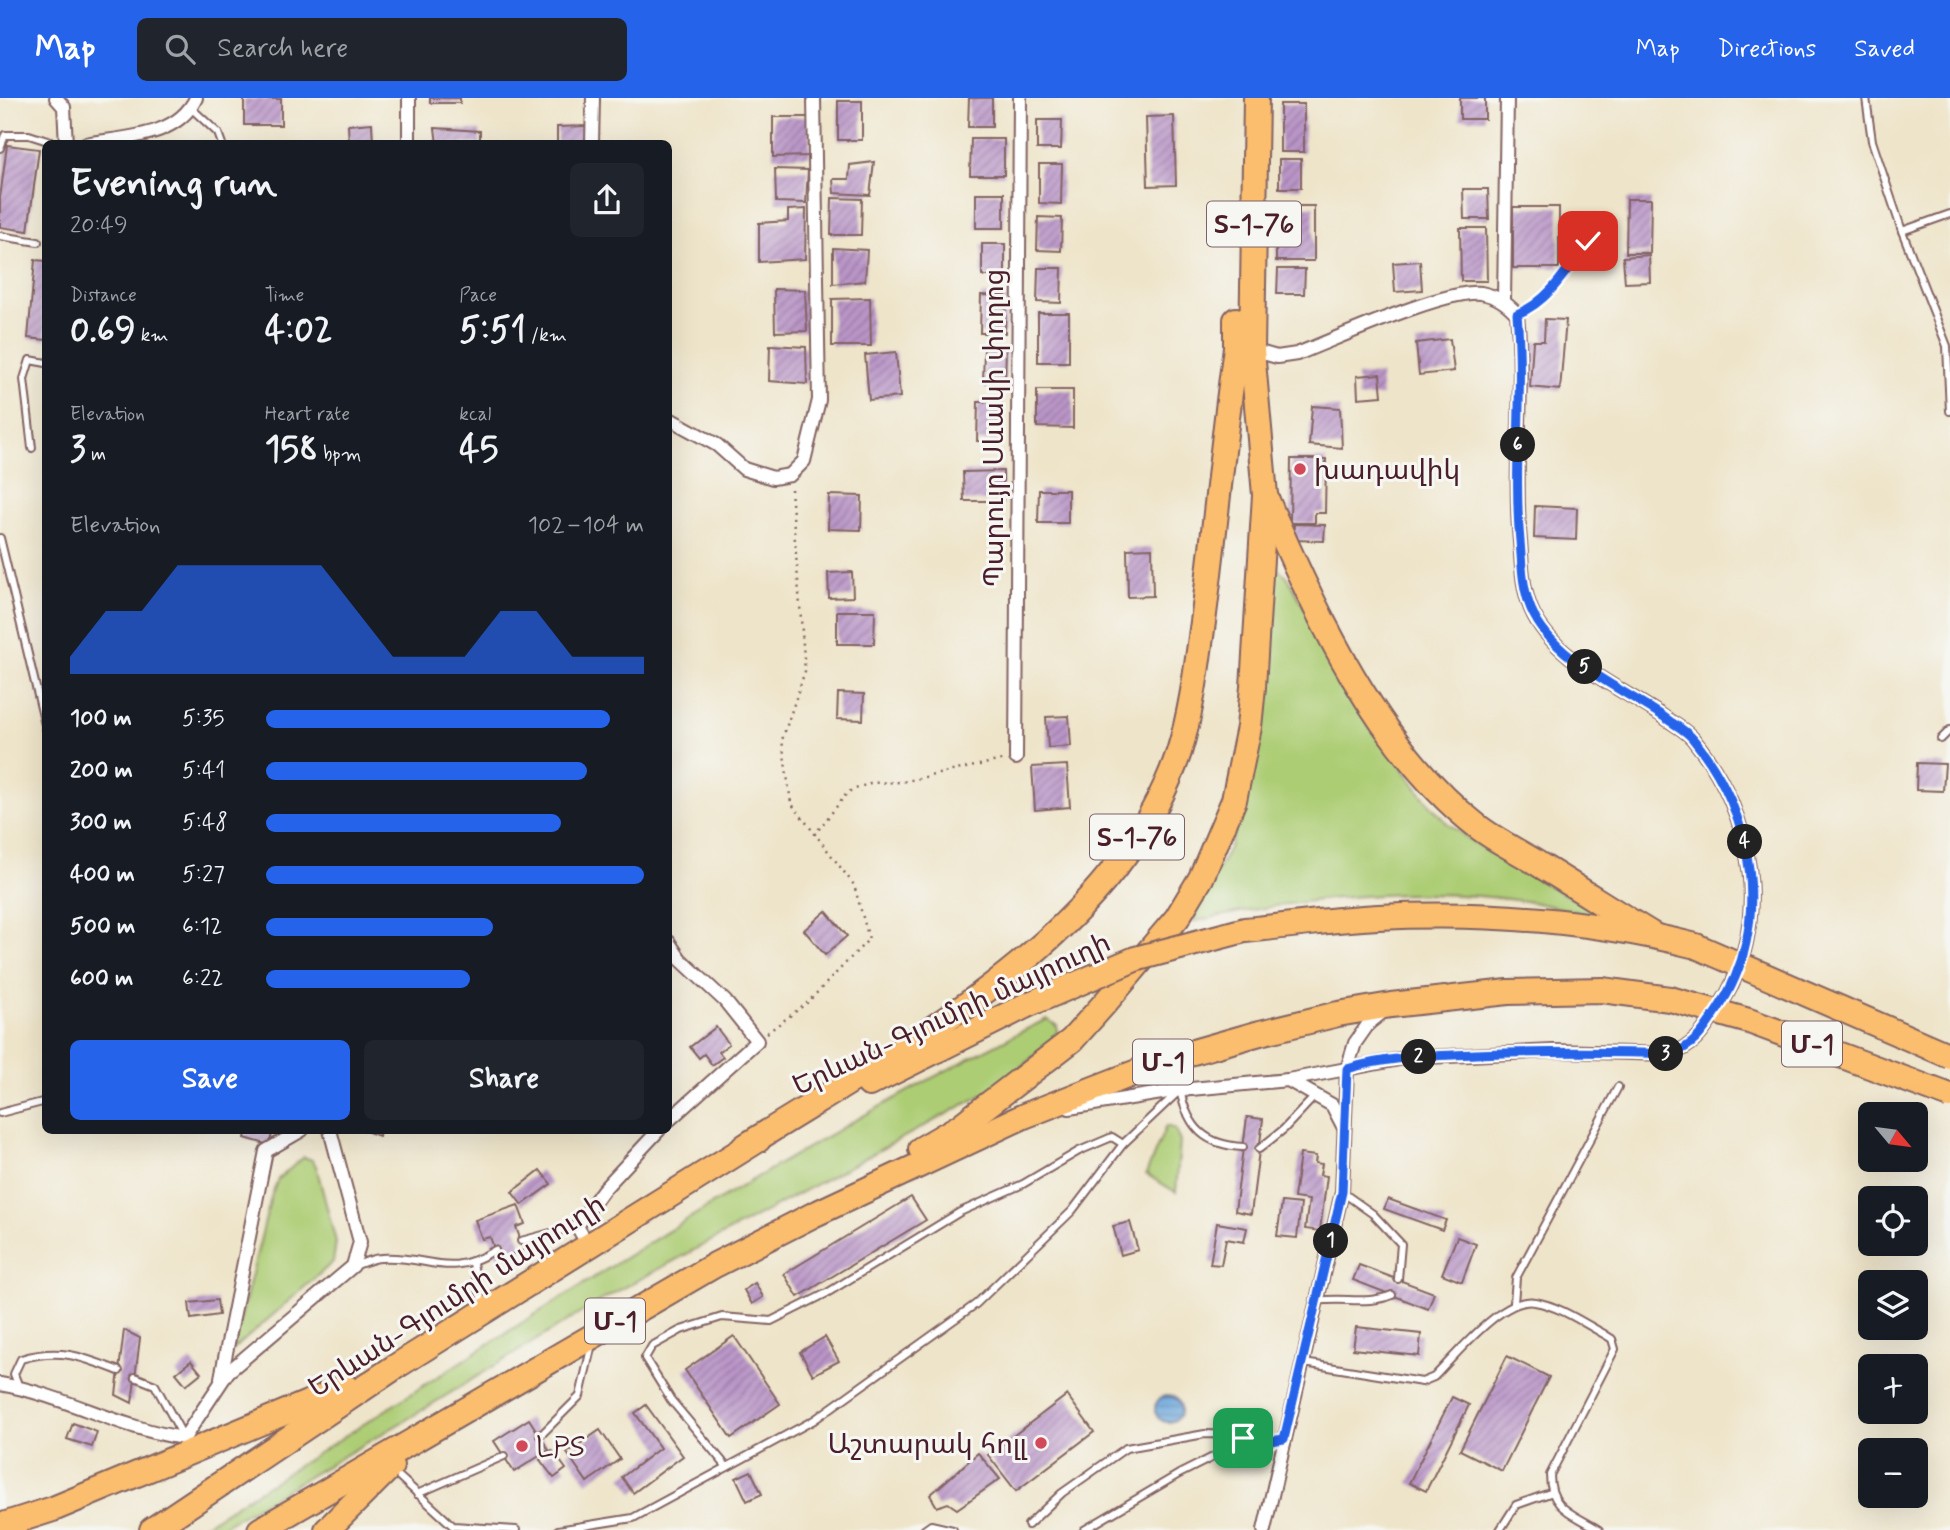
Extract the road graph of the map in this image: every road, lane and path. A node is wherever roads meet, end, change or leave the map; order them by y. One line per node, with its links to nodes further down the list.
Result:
1 (56, 98): 12 (street)
2 (410, 98): 15 (street)
3 (593, 98): 16 (street)
4 (814, 98): 31 (street)
5 (1020, 98): 37 (street, Պարույր Սևակի փողոց)
6 (1240, 98): 26 (highway, Տ-1-76)
7 (1256, 98): 26 (highway, Տ-1-76)
8 (1507, 98): 23 (street)
9 (1866, 98): 19 (lane)
10 (193, 103): 13 (street); 14 (lane)
11 (45, 140): 17 (lane)
12 (66, 140)
13 (107, 140)
14 (221, 140)
15 (409, 140)
16 (592, 140)
17 (0, 148)
18 (1950, 214): 19 (lane)
19 (1902, 231): 25 (lane)
20 (0, 236): 22 (lane)
21 (1607, 239): 24 (lane)
22 (38, 242)
23 (1504, 300): 24 (street); 26 (street)
24 (1517, 314): 44 (street)
25 (1948, 347): 28 (lane)
26 (1244, 349): 32 (highway, Տ-1-76); 59 (highway, Տ-1-76)
27 (42, 362): 30 (lane)
28 (1950, 411)
29 (672, 420): 31 (street)
30 (32, 448)
31 (790, 475): 38 (path)
32 (1265, 495): 39 (highway); 63 (highway, Տ-1-76)
33 (0, 538): 34 (lane)
34 (42, 712)
35 (1950, 730): 36 (lane)
36 (1941, 739)
37 (1016, 758): 38 (path)
38 (815, 834): 42 (path)
39 (1653, 935): 43 (highway, Երևան-Գյումրի մայրուղի / Մ-1, bridge); 59 (highway, Երևան-Գյումրի մայրուղի / Մ-1, bridge)
40 (672, 948): 42 (street)
41 (1391, 1005): 44 (street); 49 (highway, Մ-1, bridge); 52 (highway, Մ-1)
42 (757, 1041): 53 (street)
43 (1950, 1056)
44 (1347, 1069): 45 (street); 54 (street)
45 (1288, 1080): 47 (street); 48 (street)
46 (1618, 1087): 72 (lane)
47 (1180, 1090): 52 (street); 58 (lane); 60 (lane)
48 (1317, 1094): 54 (street); 61 (lane)
49 (1950, 1096)
50 (42, 1102): 51 (lane)
51 (0, 1114)
52 (1024, 1116): 63 (highway, Մ-1)
53 (672, 1117)
54 (1344, 1130): 62 (street)
55 (295, 1134): 79 (street)
56 (331, 1134): 68 (street)
57 (655, 1134): 64 (street)
58 (1124, 1144): 89 (lane); 89 (lane)
59 (744, 1146): 64 (highway, Երևան-Գյումրի մայրուղի / Մ-1)
60 (1243, 1147)
61 (1259, 1149)
62 (1342, 1192): 69 (lane); 71 (street)
63 (813, 1215): 74 (highway, Մ-1)
64 (582, 1235): 65 (lane); 73 (highway, Երևան-Գյումրի մայրուղի / Մ-1)
65 (521, 1241)
66 (495, 1250): 67 (lane)
67 (474, 1264): 68 (lane); 73 (lane)
68 (353, 1266): 79 (street)
69 (1398, 1279)
70 (1392, 1295): 71 (lane)
71 (1318, 1301): 75 (street)
72 (1514, 1304): 75 (lane); 90 (lane)
73 (485, 1311): 76 (highway, Երևան-Գյումրի մայրուղի / Մ-1)
74 (595, 1333): 82 (lane); 83 (highway, Մ-1)
75 (1304, 1363): 84 (street)
76 (395, 1367): 86 (highway); 96 (highway, Երևան-Գյումրի մայրուղի / Մ-1)
77 (119, 1371): 81 (lane)
78 (135, 1377): 86 (lane)
79 (221, 1380): 86 (street)
80 (0, 1384): 81 (street)
81 (19, 1387): 86 (street)
82 (540, 1436)
83 (422, 1437): 88 (highway); 97 (highway, Մ-1)
84 (1284, 1439): 85 (lane); 95 (street)
85 (1251, 1444): 92 (lane); 103 (lane)
86 (188, 1445): 93 (highway)
87 (504, 1456): 91 (lane)
88 (390, 1467): 91 (lane); 98 (highway)
89 (727, 1467): 100 (lane)
90 (1550, 1493): 104 (lane); 105 (lane)
91 (417, 1494): 94 (lane)
92 (1028, 1525)
93 (0, 1526)
94 (452, 1528): 99 (lane)
95 (1266, 1529)
96 (152, 1530)
97 (260, 1530)
98 (327, 1530)
99 (516, 1530)
100 (558, 1530)
101 (924, 1530): 102 (lane)
102 (953, 1530)
103 (1084, 1530)
104 (1500, 1530)
105 (1599, 1530)

